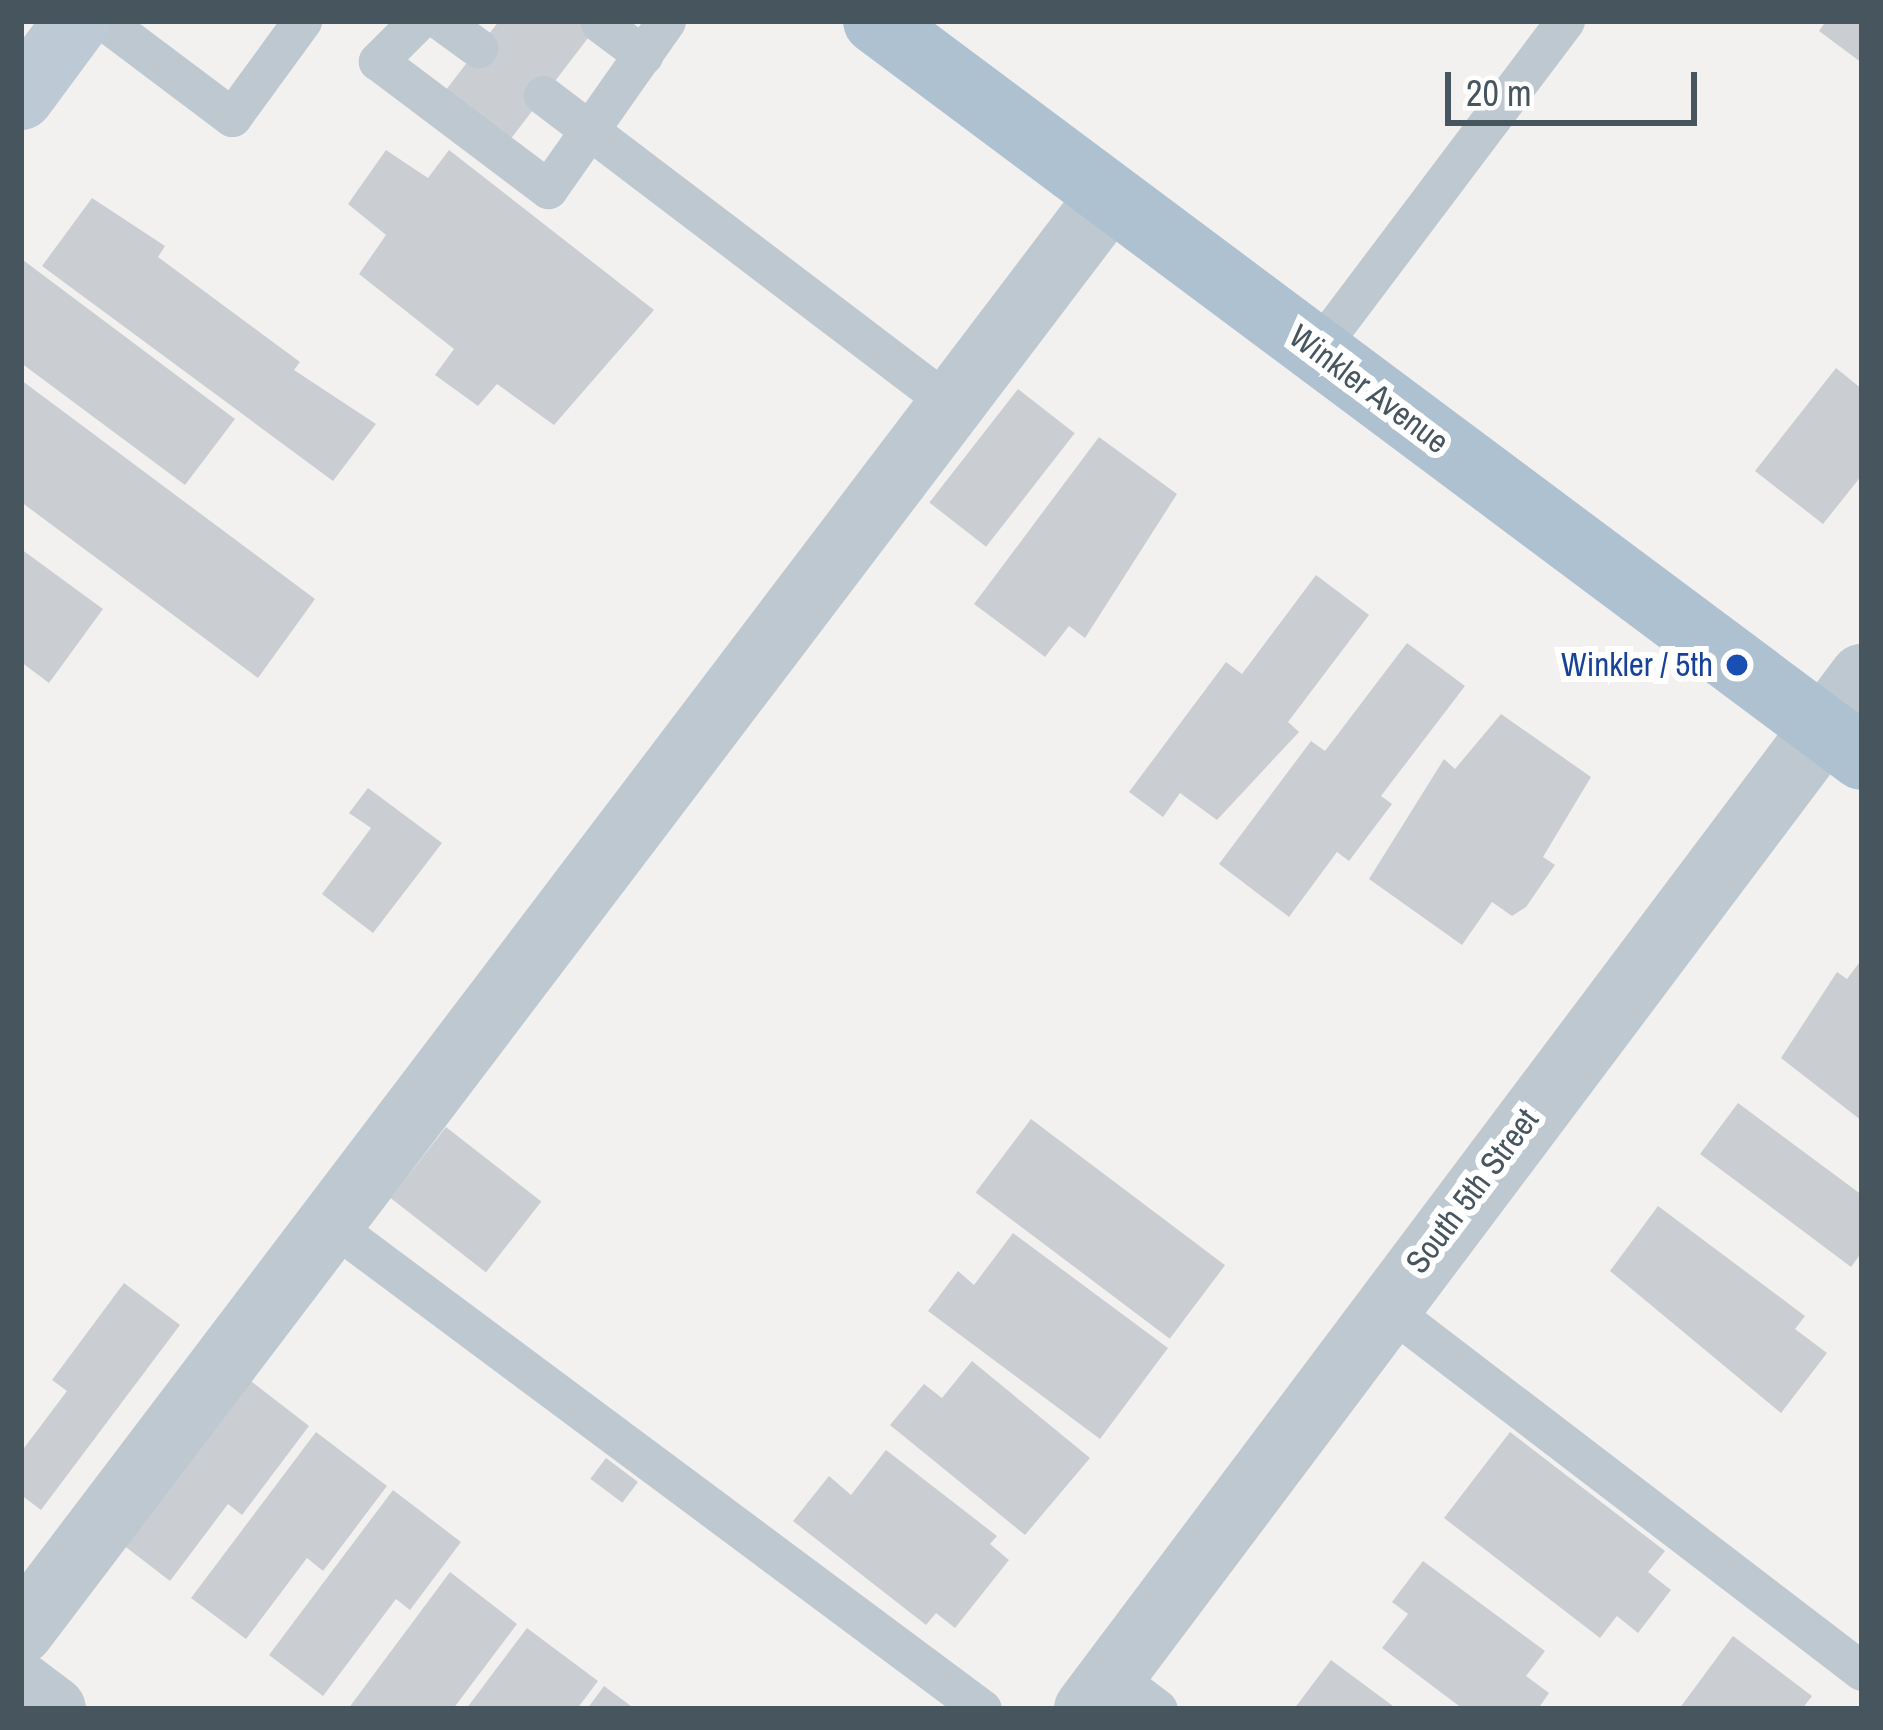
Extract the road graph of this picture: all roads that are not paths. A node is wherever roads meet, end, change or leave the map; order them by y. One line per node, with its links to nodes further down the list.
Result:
1 (77, 21): 13 (main road)
2 (104, 21): 3 (lane)
3 (302, 21)
4 (418, 21): 14 (lane)
5 (442, 21): 10 (lane)
6 (666, 21): 11 (lane)
7 (876, 21): 15 (main road, Winkler Avenue)
8 (1565, 21): 16 (lane)
9 (600, 23): 11 (lane)
10 (478, 48)
11 (643, 55): 14 (lane)
12 (543, 95): 14 (lane)
13 (21, 97)
14 (589, 132): 17 (lane)
15 (1111, 196): 16 (main road, Winkler Avenue); 17 (street)
16 (1317, 350): 19 (main road, Winkler Avenue)
17 (950, 404): 20 (street)
18 (1862, 677): 19 (street, South 5th Street)
19 (1843, 743): 21 (street, South 5th Street)
20 (325, 1220): 22 (street); 27 (lane)
21 (1386, 1307): 23 (lane); 25 (street, South 5th Street)
22 (21, 1631)
23 (1862, 1671)
24 (21, 1685): 26 (street)
25 (1119, 1698)
26 (52, 1709)
27 (982, 1709)

